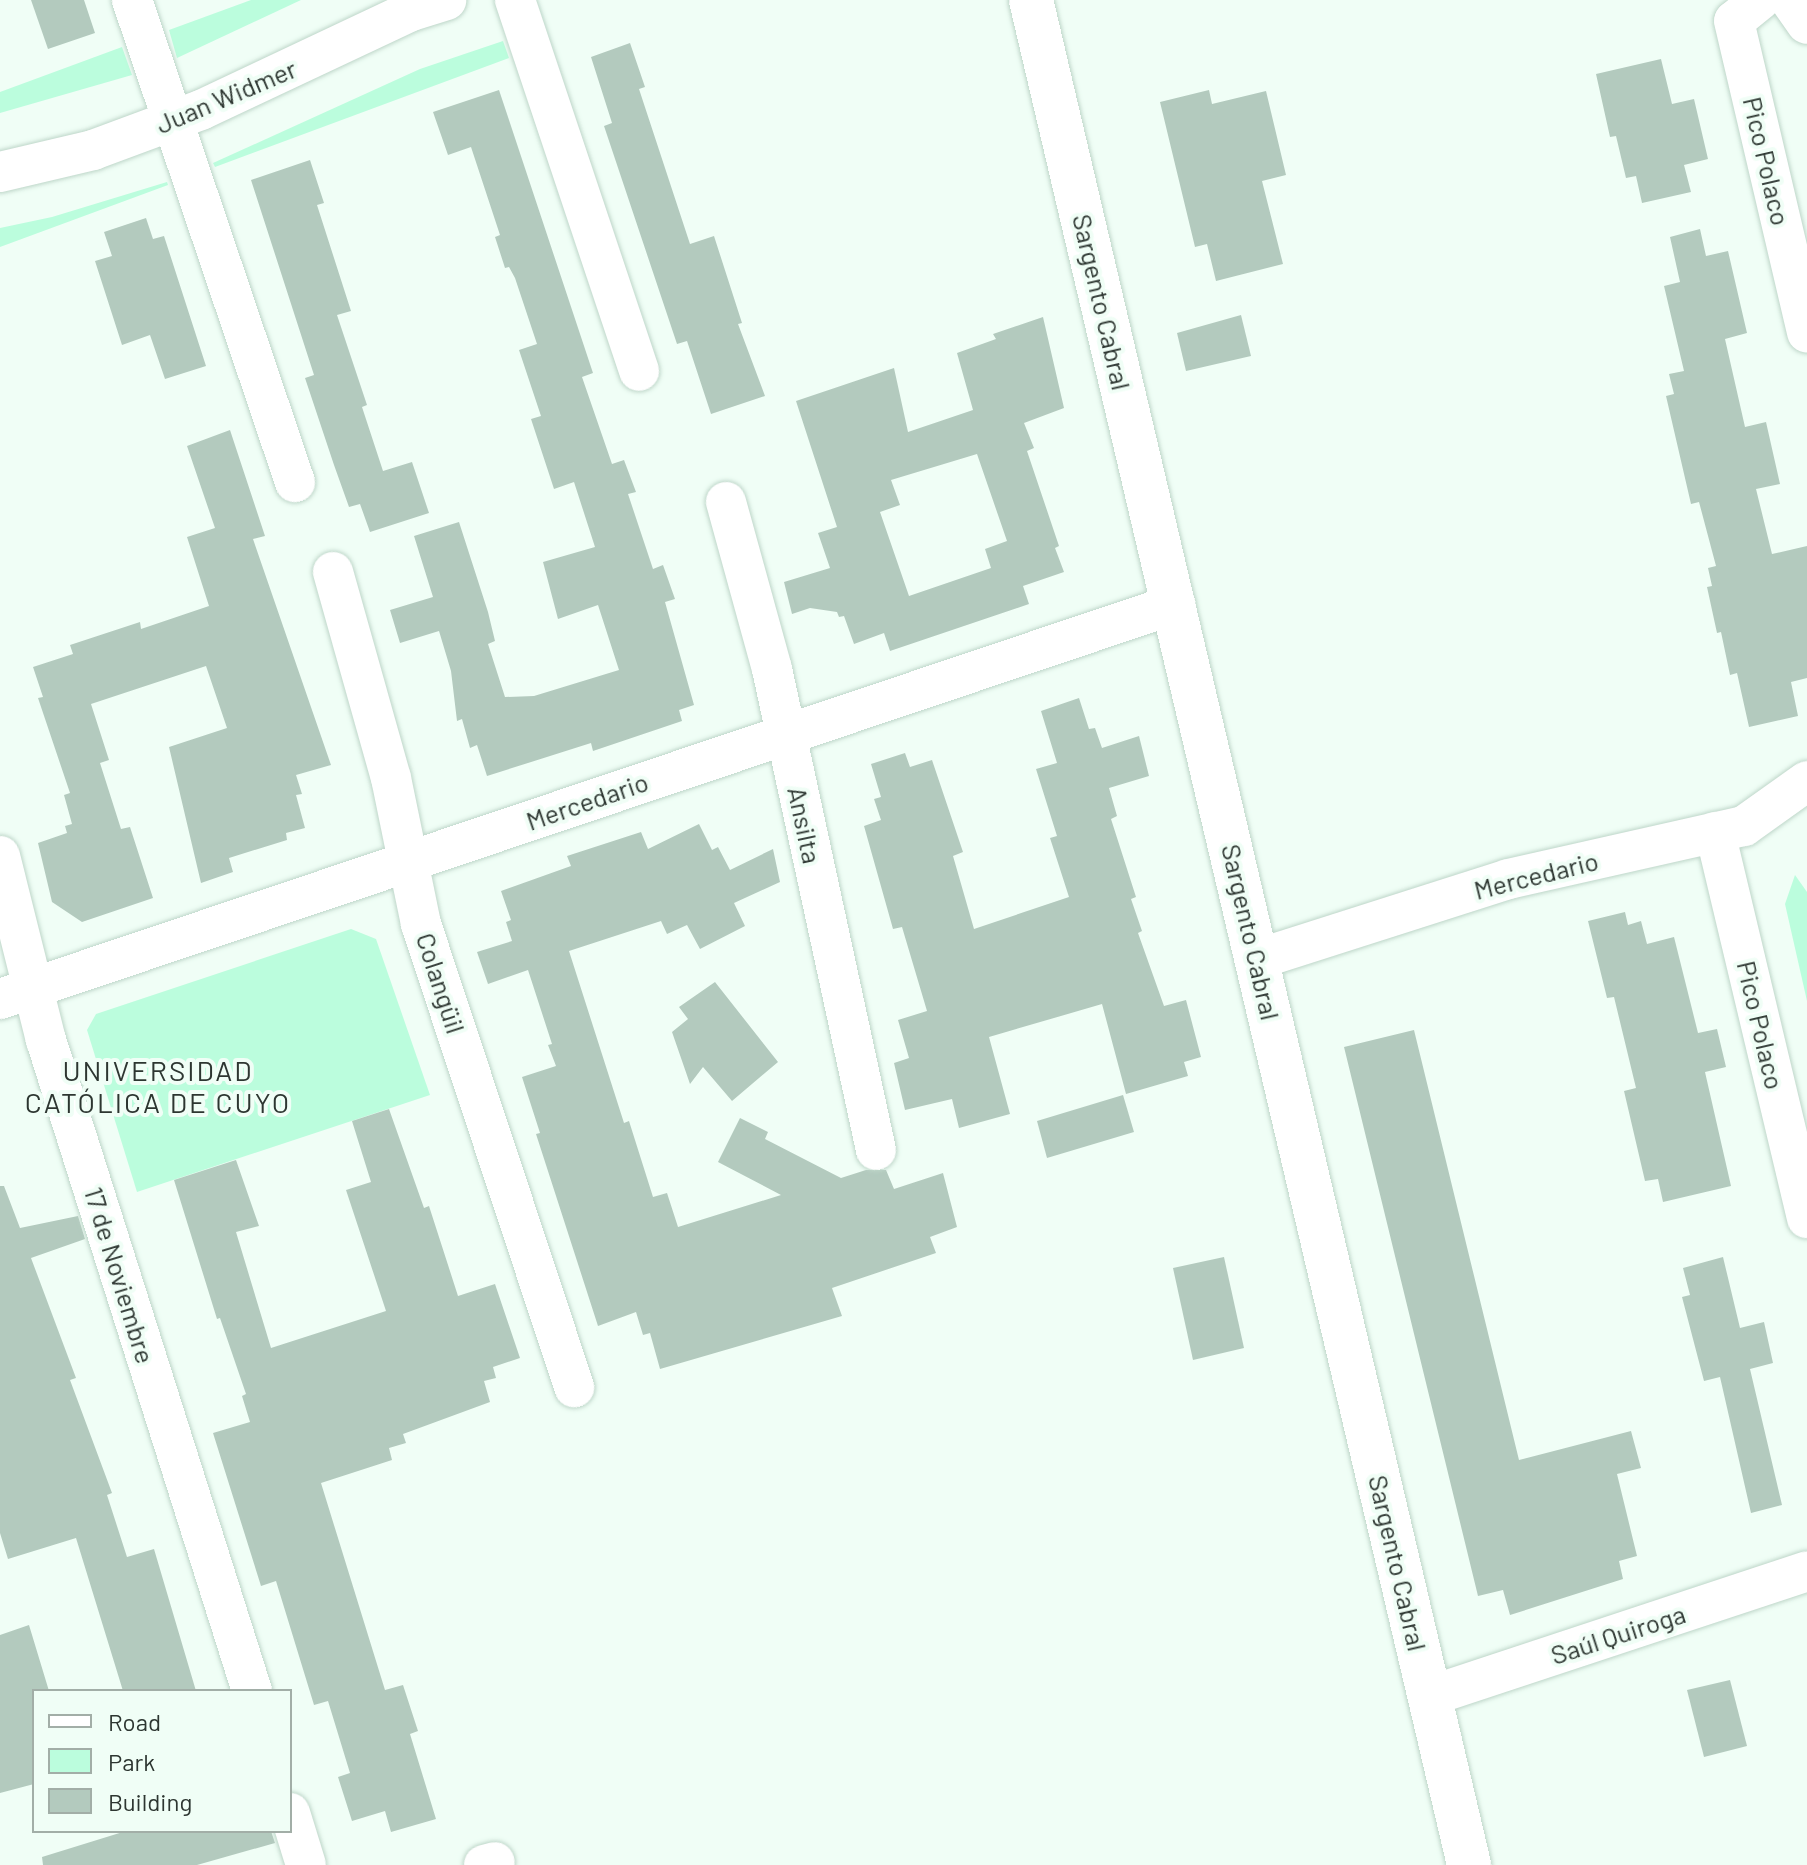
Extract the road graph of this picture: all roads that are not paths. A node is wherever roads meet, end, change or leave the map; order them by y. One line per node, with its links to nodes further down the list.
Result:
1 (132, 0): 8 (street)
2 (446, 0): 8 (street, Juan Widmer)
3 (515, 0): 11 (street)
4 (1031, 0): 15 (main road, Sargento Cabral)
5 (1760, 0): 10 (street, Pico Polaco)
6 (1790, 0): 7 (street)
7 (1807, 24)
8 (172, 120): 9 (street, Juan Widmer); 12 (street)
9 (0, 172)
10 (1807, 333)
11 (639, 371)
12 (295, 482)
13 (726, 502): 16 (street, Ansilta)
14 (333, 572): 20 (street, Colangüil)
15 (1175, 604): 16 (street, Mercedario); 21 (main road, Sargento Cabral)
16 (785, 735): 20 (street, Mercedario); 23 (street, Ansilta)
17 (1807, 781): 18 (street, Mercedario)
18 (1715, 832): 21 (street, Mercedario); 24 (street, Pico Polaco)
19 (0, 856): 22 (street, 17 de Noviembre)
20 (408, 862): 22 (street, Mercedario); 25 (street, Colangüil)
21 (1258, 959): 28 (main road, Sargento Cabral)
22 (17, 994): 27 (street, 17 de Noviembre)
23 (876, 1150)
24 (1807, 1218)
25 (574, 1387)
26 (1807, 1571): 28 (street, Saúl Quiroga)
27 (251, 1689)
28 (1430, 1696): 31 (main road, Sargento Cabral)
29 (292, 1820): 30 (street)
30 (306, 1865)
31 (1469, 1865)

